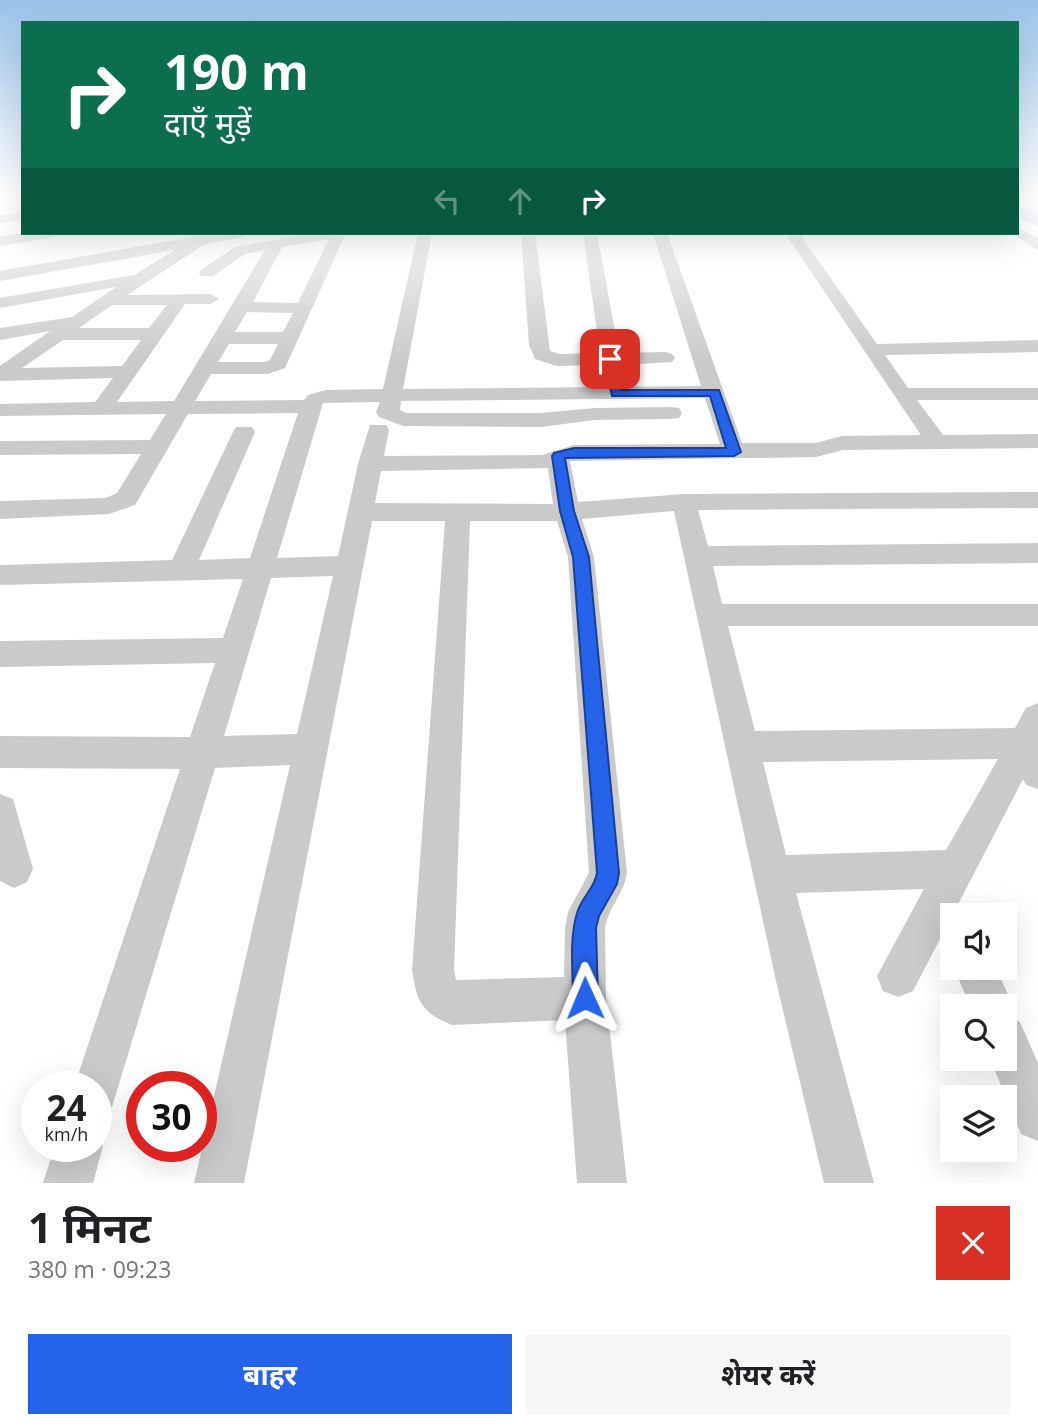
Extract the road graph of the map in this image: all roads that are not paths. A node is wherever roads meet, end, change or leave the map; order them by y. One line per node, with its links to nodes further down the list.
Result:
1 (132, 250): 13 (street)
2 (181, 250): 14 (street)
3 (240, 250): 11 (street)
4 (270, 250): 12 (street)
5 (331, 250): 20 (street)
6 (421, 250): 42 (street)
7 (530, 250): 30 (street)
8 (593, 250): 30 (street)
9 (666, 250): 34 (street)
10 (803, 250): 28 (street)
11 (195, 273): 12 (street); 14 (street)
12 (245, 274): 19 (street)
13 (0, 276)
14 (143, 276): 16 (street); 18 (street)
15 (210, 299): 17 (street)
16 (110, 300): 17 (street); 21 (street)
17 (179, 300): 24 (street)
18 (0, 303)
19 (241, 307): 20 (street); 25 (street)
20 (303, 307): 26 (street)
21 (78, 320): 22 (street); 23 (street)
22 (0, 334)
23 (57, 334): 24 (street); 33 (street)
24 (153, 334): 32 (street)
25 (223, 338): 26 (street); 31 (street)
26 (290, 338): 31 (street)
27 (1038, 346): 28 (street)
28 (870, 350): 36 (street)
29 (665, 358): 30 (street)
30 (610, 359): 35 (street)
31 (205, 368): 38 (street)
32 (126, 372): 33 (street); 39 (street)
33 (0, 375)
34 (714, 392): 35 (street); 49 (street)
35 (616, 393): 42 (street)
36 (902, 394): 37 (street); 46 (street)
37 (1038, 394)
38 (183, 407): 39 (street); 41 (street); 47 (street)
39 (102, 408): 40 (street)
40 (0, 410)
41 (310, 410): 42 (street); 61 (street)
42 (386, 412): 43 (street); 51 (street)
43 (671, 413)
44 (244, 432): 62 (street)
45 (1038, 440): 46 (street)
46 (936, 441): 49 (street)
47 (157, 447): 48 (street); 54 (street)
48 (0, 448)
49 (734, 452): 50 (street)
50 (558, 456): 51 (street); 55 (street)
51 (370, 464): 56 (street)
52 (1038, 499): 53 (street)
53 (684, 502): 55 (street); 59 (street)
54 (0, 510)
55 (567, 511): 57 (street); 78 (street)
56 (360, 512): 57 (street); 60 (street)
57 (458, 513): 78 (street)
58 (1038, 553): 59 (street)
59 (695, 556): 64 (street)
60 (348, 566): 61 (street); 70 (street)
61 (261, 567): 62 (street); 66 (street)
62 (180, 570): 63 (street)
63 (0, 575)
64 (711, 615): 65 (street); 69 (street)
65 (1038, 615)
66 (234, 650): 67 (street); 72 (street)
67 (0, 654)
68 (1033, 745): 69 (street); 76 (street)
69 (742, 747): 75 (street)
70 (310, 749): 72 (street); 84 (street)
71 (0, 752): 72 (street)
72 (202, 754): 80 (street)
73 (0, 812): 74 (street)
74 (14, 869)
75 (772, 875): 76 (street); 86 (street)
76 (950, 892): 77 (street)
77 (898, 976)
78 (585, 998): 85 (street)
79 (1017, 1068): 81 (street)
80 (102, 1071)
81 (1038, 1117)
82 (74, 1162): 83 (street)
83 (68, 1183)
84 (219, 1183)
85 (602, 1183)
86 (849, 1183)

